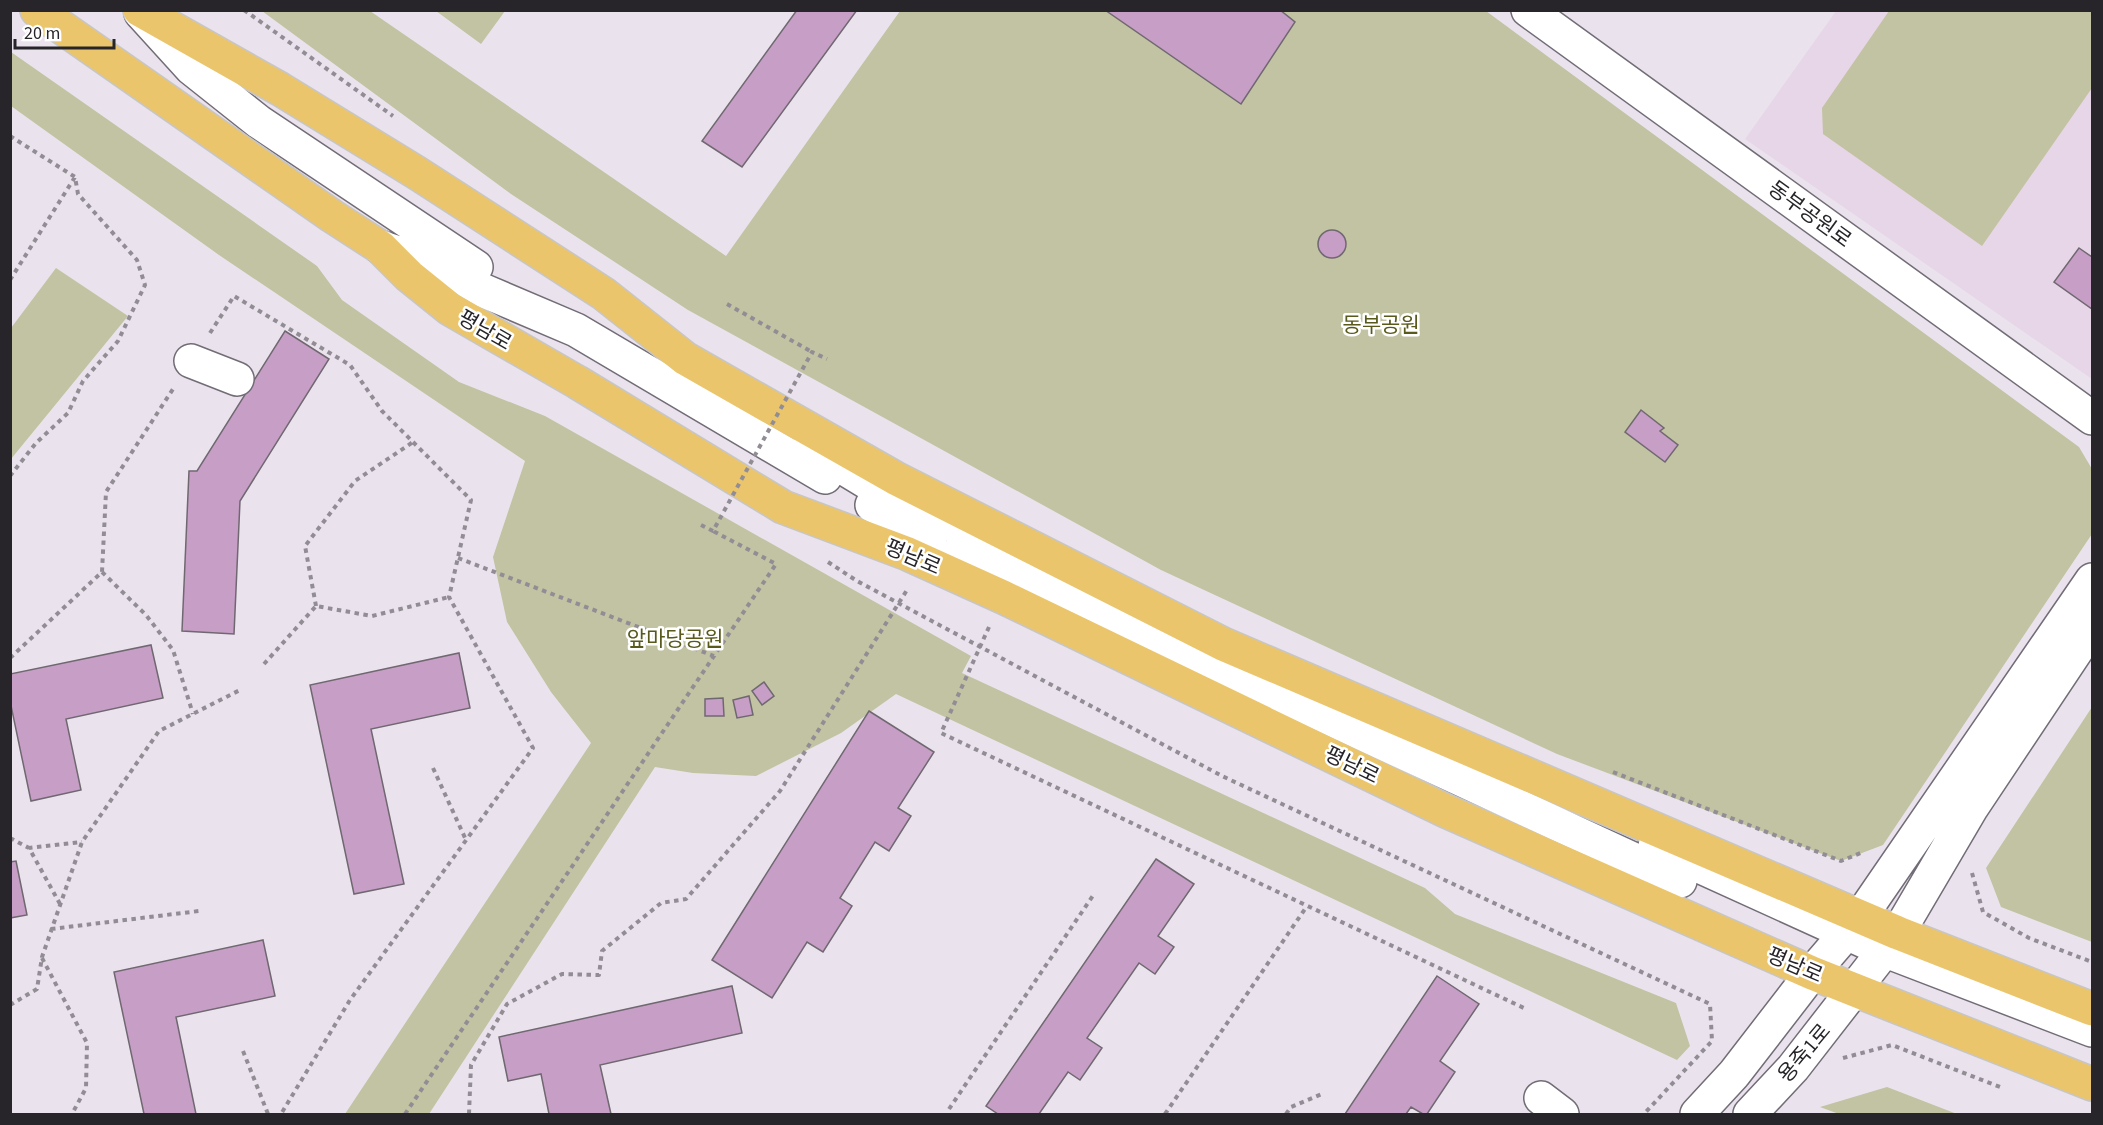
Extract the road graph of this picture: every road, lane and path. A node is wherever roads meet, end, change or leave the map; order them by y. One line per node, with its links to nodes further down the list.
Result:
1 (38, 10): 8 (main road, 평남로)
2 (139, 10): 11 (street); 13 (main road, 평남로)
3 (244, 10): 5 (path)
4 (1528, 10): 19 (street, 동부공원로)
5 (397, 119)
6 (10, 136): 7 (path)
7 (75, 177): 9 (path); 21 (path)
8 (380, 247): 22 (street); 26 (main road, 평남로)
9 (10, 280)
10 (727, 304): 12 (path)
11 (637, 341): 13 (street); 52 (street)
12 (812, 352): 14 (path, bridge); 24 (path, bridge)
13 (686, 359): 52 (main road, 평남로)
14 (827, 359)
15 (191, 361): 16 (street); 20 (path); 27 (path)
16 (237, 379)
17 (792, 384): 18 (path)
18 (803, 390)
19 (2092, 418)
20 (413, 442): 25 (path); 32 (path)
21 (10, 476)
22 (886, 513): 29 (street); 52 (street)
23 (701, 525): 24 (path, bridge)
24 (713, 531): 34 (path)
25 (458, 558): 30 (path); 34 (path)
26 (925, 562): 29 (main road, 평남로); 71 (path)
27 (102, 572): 35 (path); 38 (path)
28 (2092, 580): 52 (street)
29 (972, 583): 31 (main road, 평남로)
30 (449, 597): 32 (path); 42 (path)
31 (1003, 597): 49 (path); 52 (main road, 평남로)
32 (316, 606): 36 (path)
33 (2092, 627): 54 (street)
34 (714, 656): 70 (path)
35 (10, 658)
36 (264, 663)
37 (240, 690): 38 (path)
38 (194, 714): 43 (path)
39 (433, 768): 42 (path)
40 (1610, 771): 45 (path)
41 (10, 838): 44 (path)
42 (466, 841): 69 (path)
43 (82, 842): 44 (path); 48 (path)
44 (28, 848): 48 (path)
45 (1872, 849)
46 (1972, 871): 55 (path)
47 (1094, 894): 66 (path)
48 (60, 904): 51 (path)
49 (1307, 906): 57 (path); 72 (path)
50 (199, 911): 51 (path)
51 (51, 929): 53 (path)
52 (1837, 943): 54 (main road, 평남로); 54 (main road, 평남로); 74 (street)
53 (42, 957): 56 (path); 67 (path)
54 (1877, 960): 58 (main road, 평남로); 59 (street); 60 (street); 63 (main road, 평남로); 75 (street, 용죽1로)
55 (2092, 962)
56 (10, 1005)
57 (1526, 1009)
58 (2092, 1009)
59 (2092, 1030)
60 (2092, 1050)
61 (243, 1051): 68 (path)
62 (1836, 1066): 64 (path)
63 (2092, 1084)
64 (2010, 1090)
65 (1324, 1093): 73 (path)
66 (949, 1109)
67 (72, 1114)
68 (268, 1114)
69 (281, 1114)
70 (405, 1114)
71 (469, 1114)
72 (1165, 1114)
73 (1286, 1114)
74 (1697, 1114)
75 (1750, 1114)

